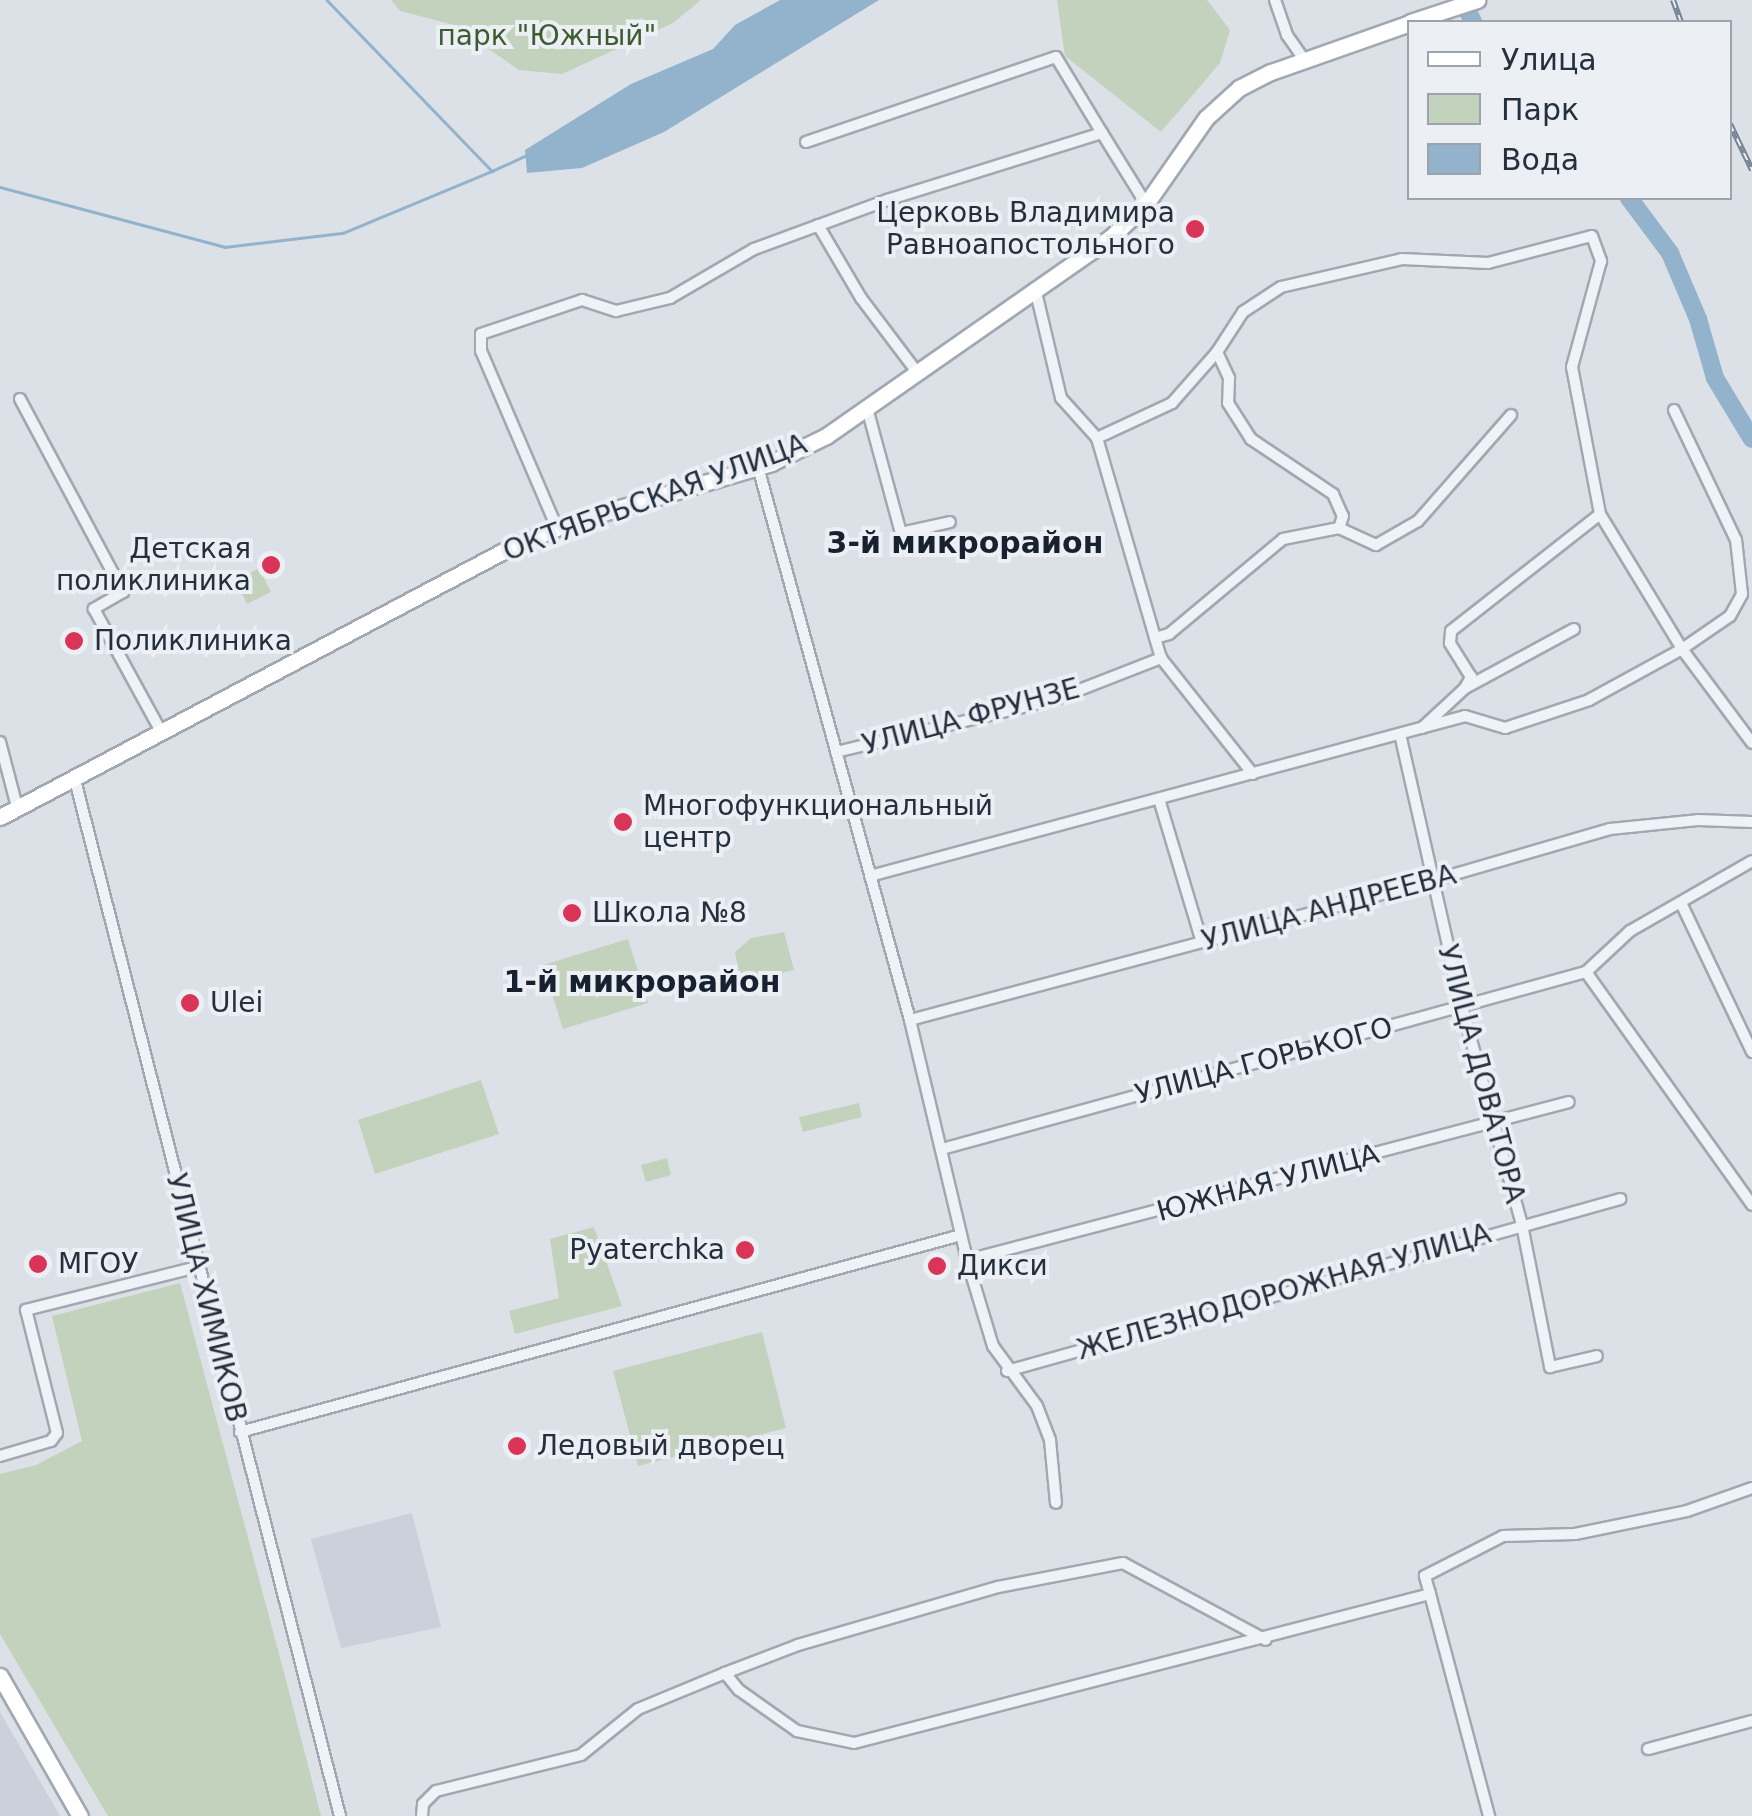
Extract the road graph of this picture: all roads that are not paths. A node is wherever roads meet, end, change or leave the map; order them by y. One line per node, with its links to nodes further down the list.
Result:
1 (1275, 0): 5 (street)
2 (1477, 0): 3 (main road, ОКТЯБРЬСКАЯ УЛИЦА)
3 (1416, 20)
4 (1407, 23): 5 (main road, ОКТЯБРЬСКАЯ УЛИЦА)
5 (1304, 59): 8 (main road, ОКТЯБРЬСКАЯ УЛИЦА)
6 (1102, 133): 7 (street); 8 (street); 9 (street)
7 (806, 142)
8 (1146, 204): 10 (main road, ОКТЯБРЬСКАЯ УЛИЦА)
9 (818, 225): 12 (street); 21 (street)
10 (1035, 287): 12 (main road, ОКТЯБРЬСКАЯ УЛИЦА); 17 (street)
11 (1218, 352): 17 (street); 19 (street); 22 (street)
12 (917, 372): 14 (main road, ОКТЯБРЬСКАЯ УЛИЦА)
13 (20, 399): 29 (street)
14 (867, 408): 18 (main road, ОКТЯБРЬСКАЯ УЛИЦА); 20 (street)
15 (1674, 410): 25 (street)
16 (1511, 415): 22 (street)
17 (1097, 438): 24 (street)
18 (758, 467): 21 (main road, ОКТЯБРЬСКАЯ УЛИЦА); 33 (street)
19 (1600, 514): 25 (street); 27 (street)
20 (950, 522)
21 (557, 528): 29 (main road, ОКТЯБРЬСКАЯ УЛИЦА)
22 (1339, 528): 24 (street)
23 (1574, 629): 27 (street)
24 (1155, 638): 26 (street)
25 (1682, 649): 28 (street); 32 (street)
26 (1161, 658): 33 (street, УЛИЦА ФРУНЗЕ); 34 (street)
27 (1465, 688): 28 (street)
28 (1421, 729): 30 (street)
29 (162, 733): 35 (main road, ОКТЯБРЬСКАЯ УЛИЦА)
30 (1400, 734): 34 (street); 42 (street, УЛИЦА ДОВАТОРА)
31 (0, 742): 37 (street)
32 (1752, 743)
33 (836, 752): 41 (street)
34 (1253, 774): 36 (street)
35 (75, 780): 37 (main road, ОКТЯБРЬСКАЯ УЛИЦА); 57 (street, УЛИЦА ХИМИКОВ)
36 (1159, 799): 41 (street); 44 (street)
37 (17, 808): 38 (main road, ОКТЯБРЬСКАЯ УЛИЦА)
38 (0, 816)
39 (1752, 822): 42 (street, УЛИЦА АНДРЕЕВА)
40 (1752, 861): 43 (street)
41 (870, 876): 47 (street)
42 (1431, 881): 44 (street, УЛИЦА АНДРЕЕВА); 46 (street, УЛИЦА ДОВАТОРА)
43 (1682, 904): 45 (street); 48 (street)
44 (1202, 942): 47 (street, УЛИЦА АНДРЕЕВА)
45 (1586, 972): 46 (street, УЛИЦА ГОРЬКОГО); 53 (street)
46 (1462, 1007): 50 (street, УЛИЦА ДОВАТОРА); 51 (street, УЛИЦА ГОРЬКОГО)
47 (910, 1020): 51 (street)
48 (1752, 1052)
49 (1569, 1102): 50 (street, ЮЖНАЯ УЛИЦА)
50 (1492, 1122): 54 (street, УЛИЦА ДОВАТОРА); 56 (street, ЮЖНАЯ УЛИЦА)
51 (942, 1149): 55 (street)
52 (1620, 1200): 54 (street, ЖЕЛЕЗНОДОРОЖНАЯ УЛИЦА)
53 (1752, 1204)
54 (1522, 1225): 58 (street, УЛИЦА ДОВАТОРА); 59 (street, ЖЕЛЕЗНОДОРОЖНАЯ УЛИЦА)
55 (962, 1235): 56 (street); 60 (street)
56 (967, 1260): 59 (street)
57 (197, 1267): 60 (street, УЛИЦА ХИМИКОВ); 61 (street)
58 (1597, 1356)
59 (1007, 1371): 63 (street)
60 (240, 1432): 71 (street, УЛИЦА ХИМИКОВ)
61 (0, 1456)
62 (1752, 1488): 64 (street)
63 (1056, 1504)
64 (1430, 1594): 65 (street); 73 (street)
65 (1266, 1640): 66 (street); 66 (street)
66 (726, 1673): 72 (street)
67 (0, 1676): 70 (main road)
68 (1752, 1721): 69 (street)
69 (1648, 1749)
70 (80, 1816)
71 (340, 1816)
72 (422, 1816)
73 (1489, 1816)

